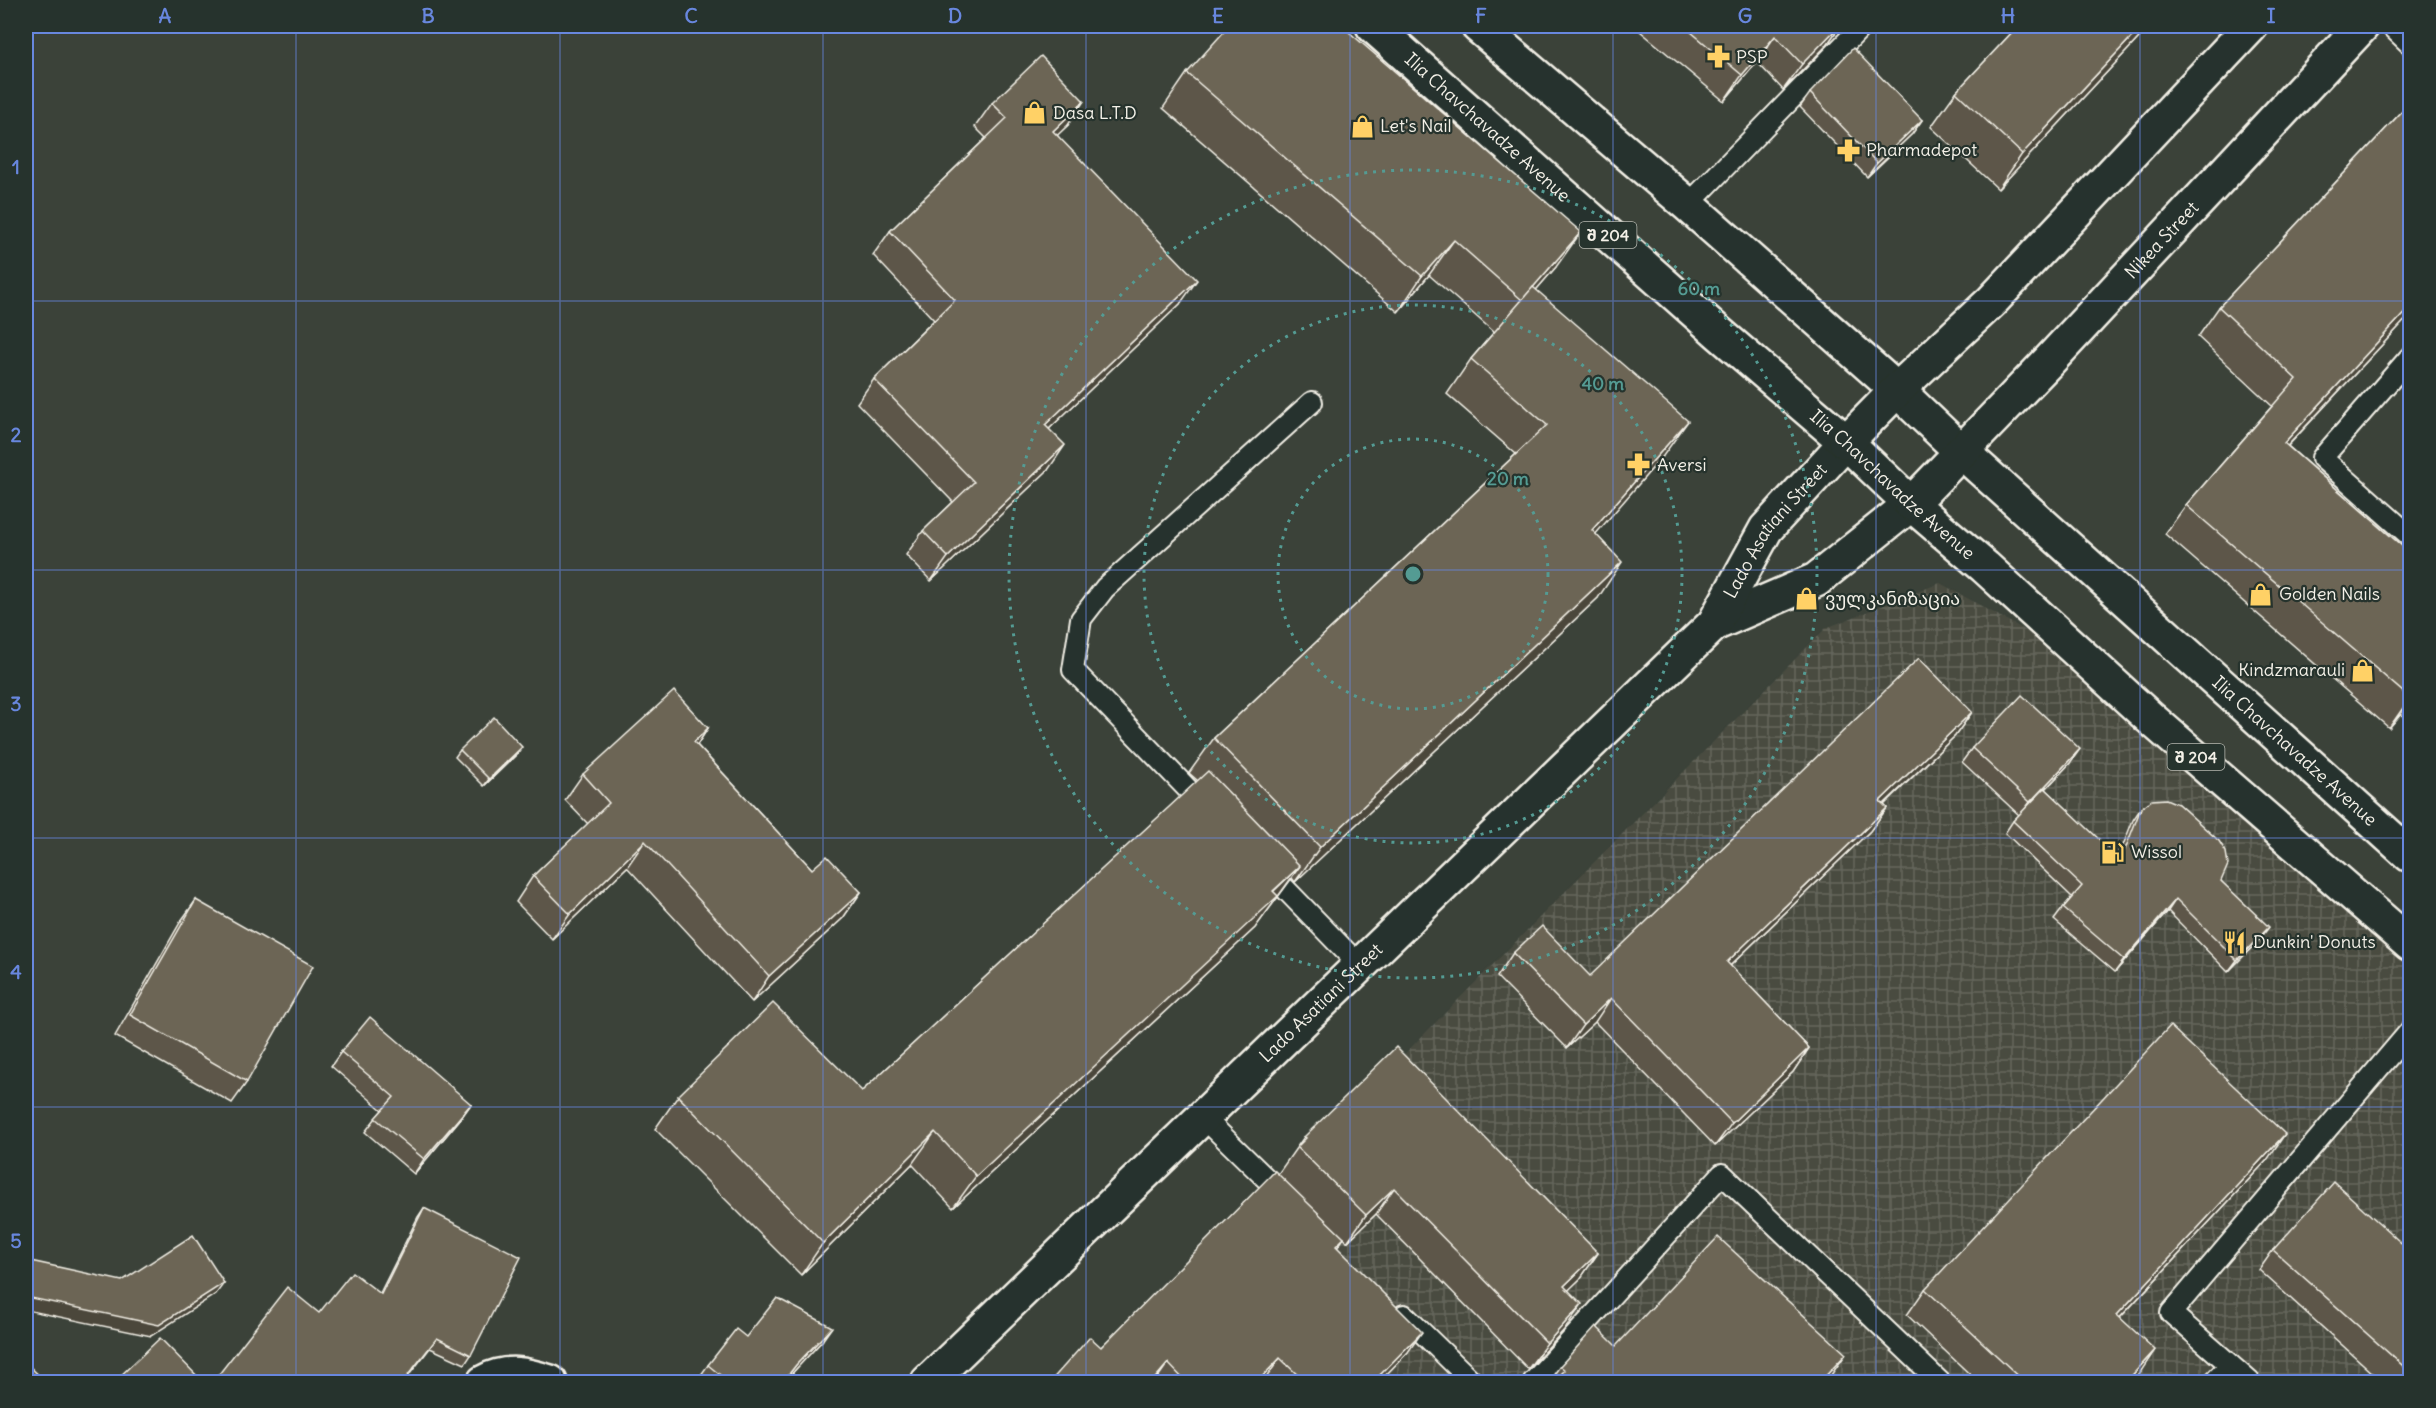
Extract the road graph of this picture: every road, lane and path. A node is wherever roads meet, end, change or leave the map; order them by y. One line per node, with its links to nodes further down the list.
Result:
1 (1373, 26): 12 (main road, Ilia Chavchavadze Avenue / შ 204)
2 (1478, 26): 8 (main road, Ilia Chavchavadze Avenue)
3 (1862, 26): 8 (lane)
4 (2251, 26): 10 (main road)
5 (2362, 26): 13 (main road, Nikea Street)
6 (2391, 26): 7 (lane)
7 (2410, 44)
8 (1688, 205): 10 (main road, Ilia Chavchavadze Avenue)
9 (2410, 357): 15 (lane)
10 (1897, 390): 12 (main road); 13 (main road, Ilia Chavchavadze Avenue)
11 (1312, 402): 17 (lane)
12 (1846, 442): 14 (main road, Ilia Chavchavadze Avenue / შ 204); 16 (main road, Lado Asatiani Street)
13 (1962, 452): 14 (main road, Nikea Street); 18 (main road, Ilia Chavchavadze Avenue)
14 (1911, 504): 16 (main road, Lado Asatiani Street); 20 (main road, Ilia Chavchavadze Avenue / შ 204)
15 (2410, 536)
16 (1714, 624): 21 (main road, Lado Asatiani Street)
17 (1221, 822)
18 (2410, 855)
19 (1253, 856): 21 (lane)
20 (2410, 944)
21 (1360, 966): 23 (main road, Lado Asatiani Street)
22 (2410, 1031): 26 (lane)
23 (1203, 1117): 24 (lane); 29 (main road, Lado Asatiani Street)
24 (1296, 1208)
25 (1389, 1299): 30 (lane)
26 (2230, 1365): 33 (lane); 34 (lane)
27 (484, 1383): 28 (main road)
28 (550, 1383)
29 (928, 1383)
30 (1473, 1383)
31 (1533, 1383): 32 (lane)
32 (1941, 1383)
33 (2214, 1383)
34 (2250, 1383)

